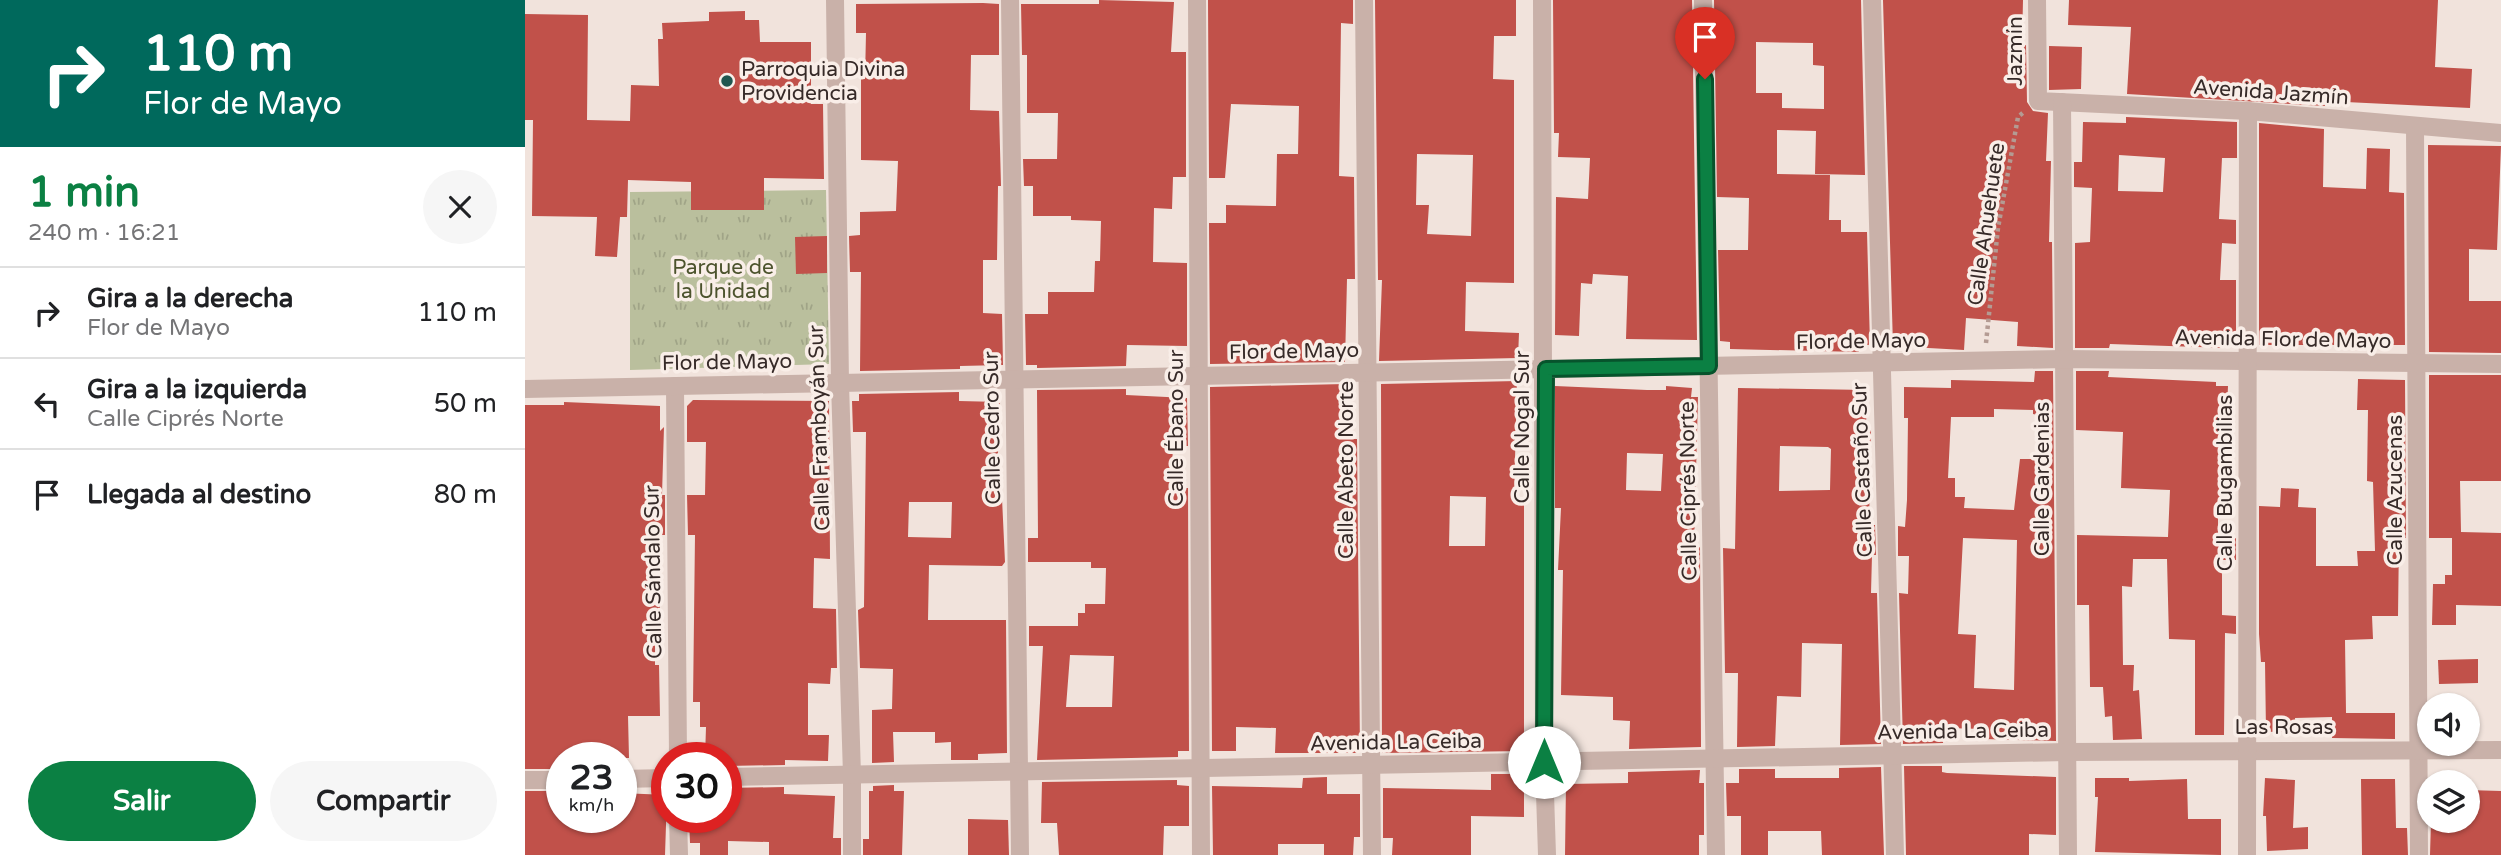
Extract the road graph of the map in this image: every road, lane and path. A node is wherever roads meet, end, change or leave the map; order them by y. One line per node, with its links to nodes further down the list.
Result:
1 (835, 0): 25 (street, Calle Framboyán Sur)
2 (1010, 0): 24 (street, Calle Cedro Sur)
3 (1197, 0): 23 (street, Calle Ébano Sur)
4 (1364, 0): 22 (street, Calle Abeto Norte)
5 (1542, 0): 21 (street, Calle Nogal Sur)
6 (1703, 0): 20 (street, Calle Ciprés Norte)
7 (1872, 0): 17 (street, Calle Castaño Sur)
8 (2037, 0): 9 (street, Jazmín)
9 (2038, 102): 10 (street, Avenida Jazmín); 15 (path, Calle Ahuehuete)
10 (2062, 102): 11 (street, Avenida Jazmín); 14 (street, Calle Gardenias)
11 (2248, 111): 12 (street, Avenida Jazmín); 16 (street, Calle Bugambilias)
12 (2415, 126): 13 (street, Avenida Jazmín); 18 (street, Calle Azucenas)
13 (2501, 133)
14 (2064, 359): 15 (street, Flor de Mayo); 16 (street, Avenida Flor de Mayo); 34 (street, Calle Gardenias)
15 (1984, 361): 17 (street, Flor de Mayo)
16 (2248, 361): 18 (street, Avenida Flor de Mayo); 30 (street, Calle Bugambilias)
17 (1882, 363): 20 (street, Flor de Mayo); 35 (street, Calle Castaño Sur)
18 (2416, 363): 19 (street, Avenida Flor de Mayo); 28 (street, Calle Azucenas)
19 (2501, 364)
20 (1709, 366): 21 (street, Flor de Mayo); 37 (street, Calle Ciprés Norte)
21 (1546, 369): 22 (street, Flor de Mayo); 38 (street, Calle Nogal Sur)
22 (1368, 373): 23 (street, Flor de Mayo); 39 (street, Calle Abeto Norte)
23 (1199, 376): 24 (street, Flor de Mayo); 40 (street, Calle Ébano Sur)
24 (1015, 380): 25 (street, Flor de Mayo); 41 (street, Calle Cedro Sur)
25 (840, 383): 26 (street, Flor de Mayo); 42 (street, Calle Framboyán Sur)
26 (675, 386): 27 (street, Flor de Mayo); 29 (street, Calle Sándalo Sur)
27 (525, 389)
28 (2419, 693)
29 (678, 742)
30 (2247, 750): 31 (street, Las Rosas); 34 (street, Las Rosas); 56 (street, Calle Bugambilias)
31 (2417, 750)
32 (2480, 750): 33 (street, Las Rosas)
33 (2501, 750)
34 (2067, 752): 35 (street, Avenida La Ceiba); 55 (street, Calle Gardenias)
35 (1893, 755): 37 (street, Avenida La Ceiba); 54 (street, Calle Castaño Sur)
36 (2419, 756): 57 (street, Calle Azucenas)
37 (1715, 759): 38 (street, Avenida La Ceiba); 53 (street, Calle Ciprés Norte)
38 (1544, 762): 39 (street, Avenida La Ceiba); 52 (street, Calle Nogal Sur)
39 (1371, 765): 40 (street, Avenida La Ceiba); 51 (street, Calle Abeto Norte)
40 (1201, 768): 41 (street, Avenida La Ceiba); 50 (street, Calle Ébano Sur)
41 (1019, 771): 42 (street, Avenida La Ceiba); 49 (street, Calle Cedro Sur)
42 (852, 775): 43 (street, Avenida La Ceiba); 48 (street, Calle Framboyán Sur)
43 (742, 777)
44 (525, 780): 45 (street)
45 (546, 780)
46 (678, 833): 47 (street)
47 (679, 855)
48 (852, 855)
49 (1020, 855)
50 (1201, 855)
51 (1372, 855)
52 (1547, 855)
53 (1716, 855)
54 (1895, 855)
55 (2068, 855)
56 (2247, 855)
57 (2420, 855)

